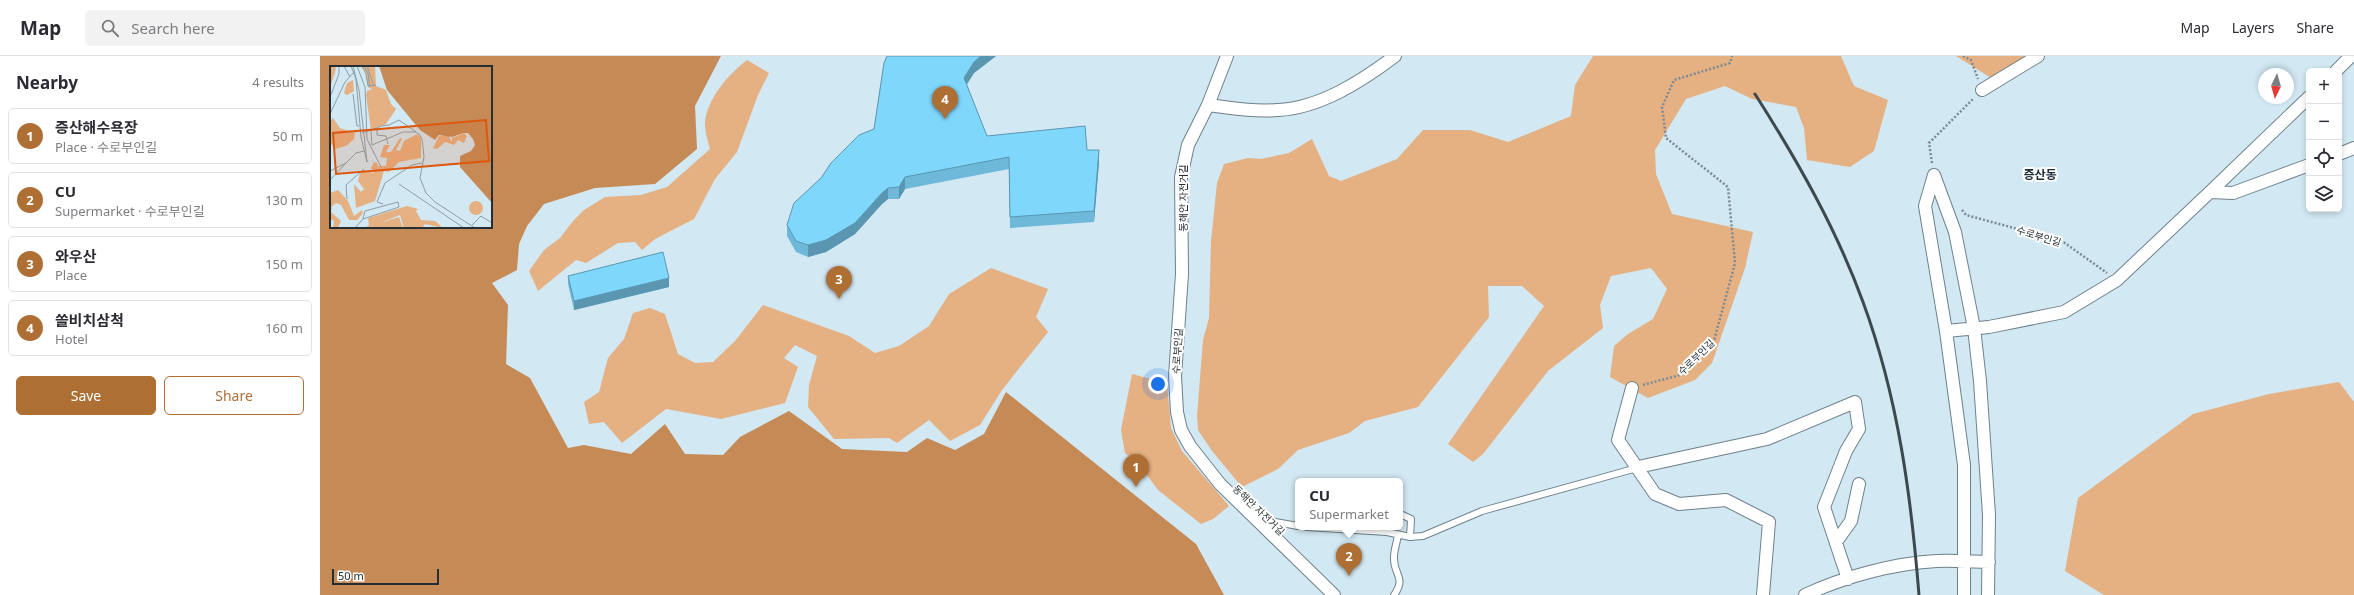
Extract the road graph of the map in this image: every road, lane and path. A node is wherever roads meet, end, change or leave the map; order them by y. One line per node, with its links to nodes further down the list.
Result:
1 (1227, 56): 10 (street, 수로부인길)
2 (1395, 56): 10 (street)
3 (1732, 56): 20 (path, 수로부인길)
4 (1963, 56): 8 (path)
5 (2038, 56): 8 (street)
6 (2351, 56): 7 (street)
7 (2339, 68)
8 (1982, 90): 14 (path)
9 (2306, 100): 15 (street)
10 (1208, 105): 24 (street, 수로부인길)
11 (2354, 148): 12 (street)
12 (2342, 153)
13 (2306, 166): 15 (street)
14 (1934, 175): 18 (street); 19 (street)
15 (2210, 192): 17 (street)
16 (1957, 204): 17 (path, 수로부인길)
17 (2117, 280): 18 (street)
18 (1974, 328): 19 (street); 31 (street)
19 (1946, 330): 30 (street)
20 (1632, 388): 21 (street)
21 (1638, 467): 28 (lane); 29 (street); 35 (street)
22 (1859, 484): 29 (street)
23 (1403, 515): 28 (lane)
24 (1259, 519): 25 (lane); 33 (street, 수로부인길)
25 (1295, 525)
26 (1355, 530): 27 (lane)
27 (1398, 535): 28 (lane); 34 (lane)
28 (1410, 537)
29 (1836, 542): 32 (street)
30 (1964, 562): 31 (street); 32 (street); 37 (street)
31 (1989, 562): 38 (street)
32 (1848, 579): 36 (street)
33 (1334, 595)
34 (1394, 595)
35 (1763, 595)
36 (1805, 595)
37 (1964, 595)
38 (1988, 595)

